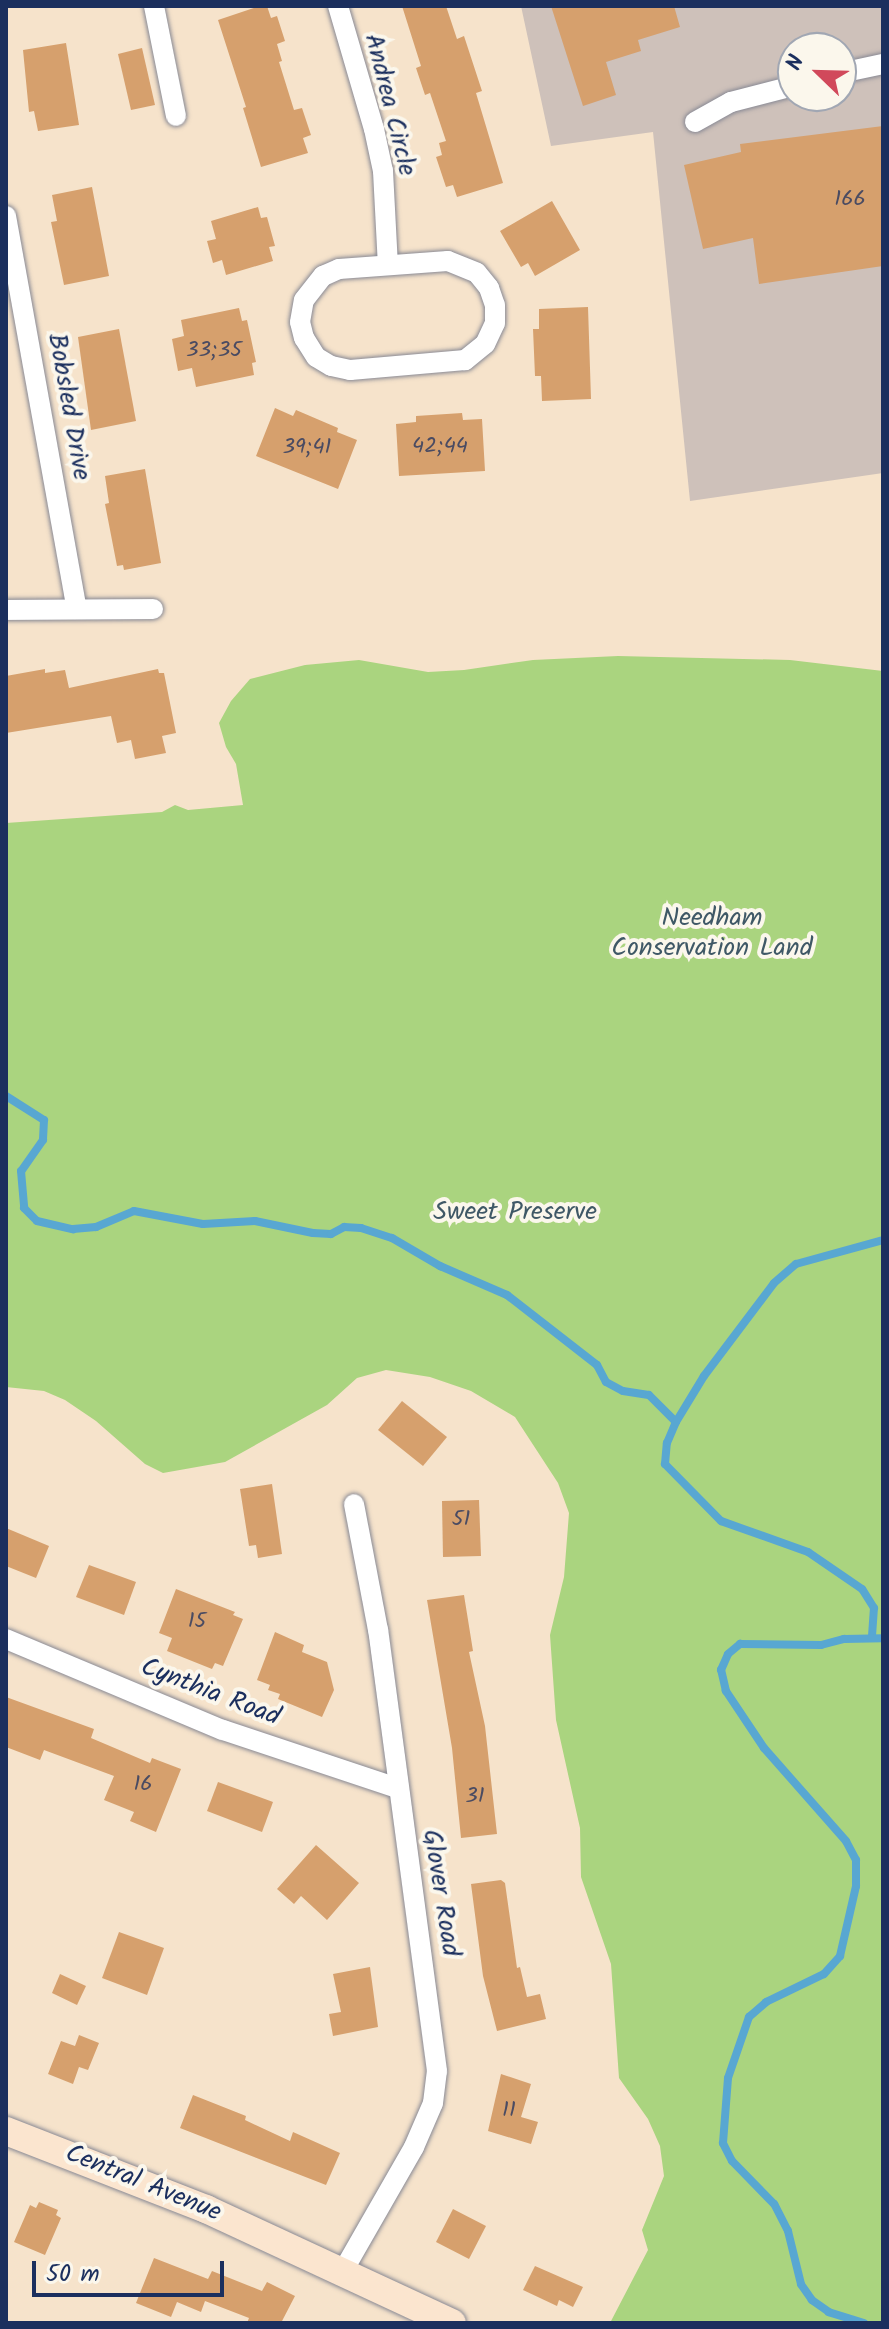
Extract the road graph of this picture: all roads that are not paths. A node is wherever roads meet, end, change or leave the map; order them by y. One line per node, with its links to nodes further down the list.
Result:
1 (154, 6): 6 (street)
2 (338, 6): 9 (street, Andrea Circle)
3 (883, 64): 4 (street)
4 (857, 70)
5 (777, 90): 7 (street)
6 (176, 116)
7 (695, 122)
8 (6, 216): 10 (street, Bobsled Drive)
9 (388, 265): 9 (street)
10 (77, 609): 11 (street); 12 (street)
11 (153, 609)
12 (6, 610)
13 (354, 1504): 15 (street, Glover Road)
14 (6, 1639): 15 (street, Cynthia Road)
15 (397, 1788): 17 (street, Glover Road)
16 (6, 2131): 17 (main road, Central Avenue)
17 (343, 2271): 18 (main road, Central Avenue)
18 (452, 2323)

